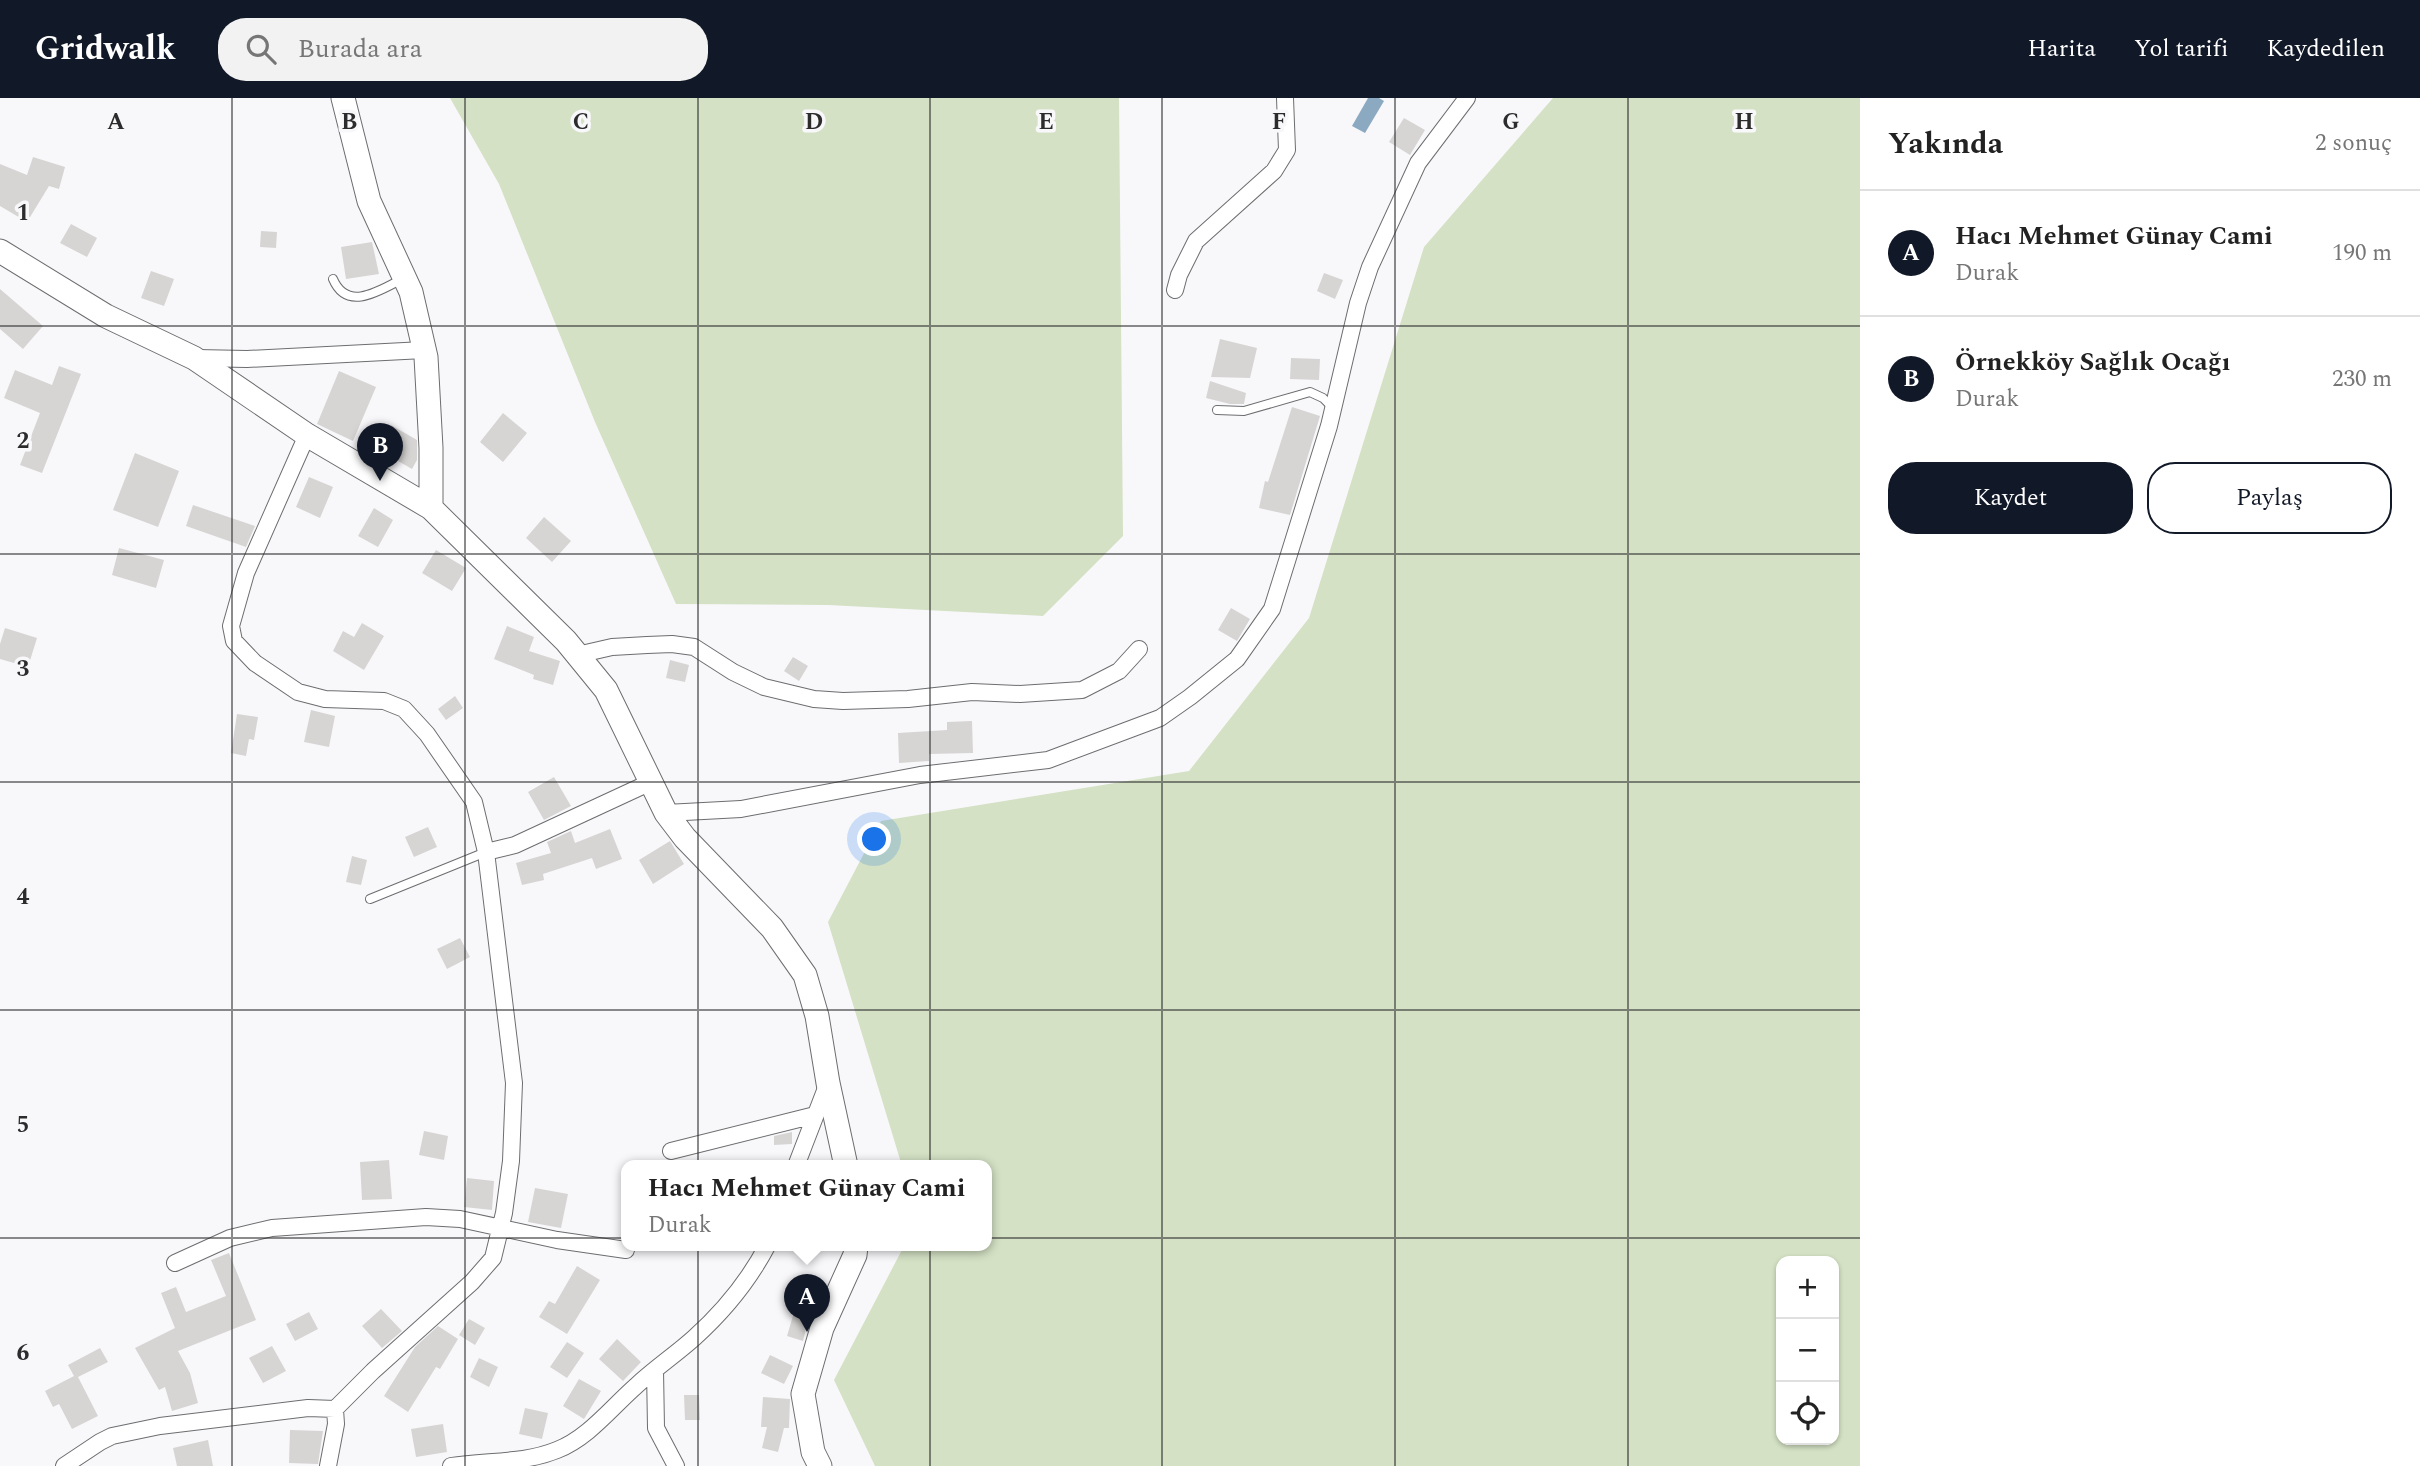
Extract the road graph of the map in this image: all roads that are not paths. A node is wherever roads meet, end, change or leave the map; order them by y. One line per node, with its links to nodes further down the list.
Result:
1 (343, 98): 5 (street)
2 (1285, 98): 7 (street)
3 (1467, 98): 10 (street)
4 (0, 251): 9 (street)
5 (405, 278): 6 (lane); 8 (street)
6 (333, 279)
7 (1175, 290)
8 (424, 350): 9 (street); 13 (street)
9 (194, 358): 12 (street)
10 (1333, 408): 11 (lane); 17 (street)
11 (1217, 410)
12 (307, 435): 13 (street); 18 (street)
13 (431, 508): 15 (street)
14 (1139, 649): 15 (street)
15 (577, 654): 16 (street)
16 (651, 782): 17 (street); 18 (street)
17 (666, 813): 20 (street)
18 (486, 852): 19 (lane); 25 (street)
19 (370, 899)
20 (828, 1083): 21 (street); 24 (street)
21 (814, 1115): 22 (street); 23 (street)
22 (671, 1151)
23 (798, 1160)
24 (845, 1160)
25 (500, 1227): 26 (street); 29 (street); 31 (street)
26 (621, 1249)
27 (764, 1251): 30 (street)
28 (855, 1251): 37 (street)
29 (175, 1263)
30 (655, 1370): 32 (street); 36 (street)
31 (335, 1409): 33 (street); 34 (street)
32 (538, 1461): 35 (street)
33 (64, 1466)
34 (328, 1466)
35 (451, 1466)
36 (676, 1466)
37 (820, 1466)

